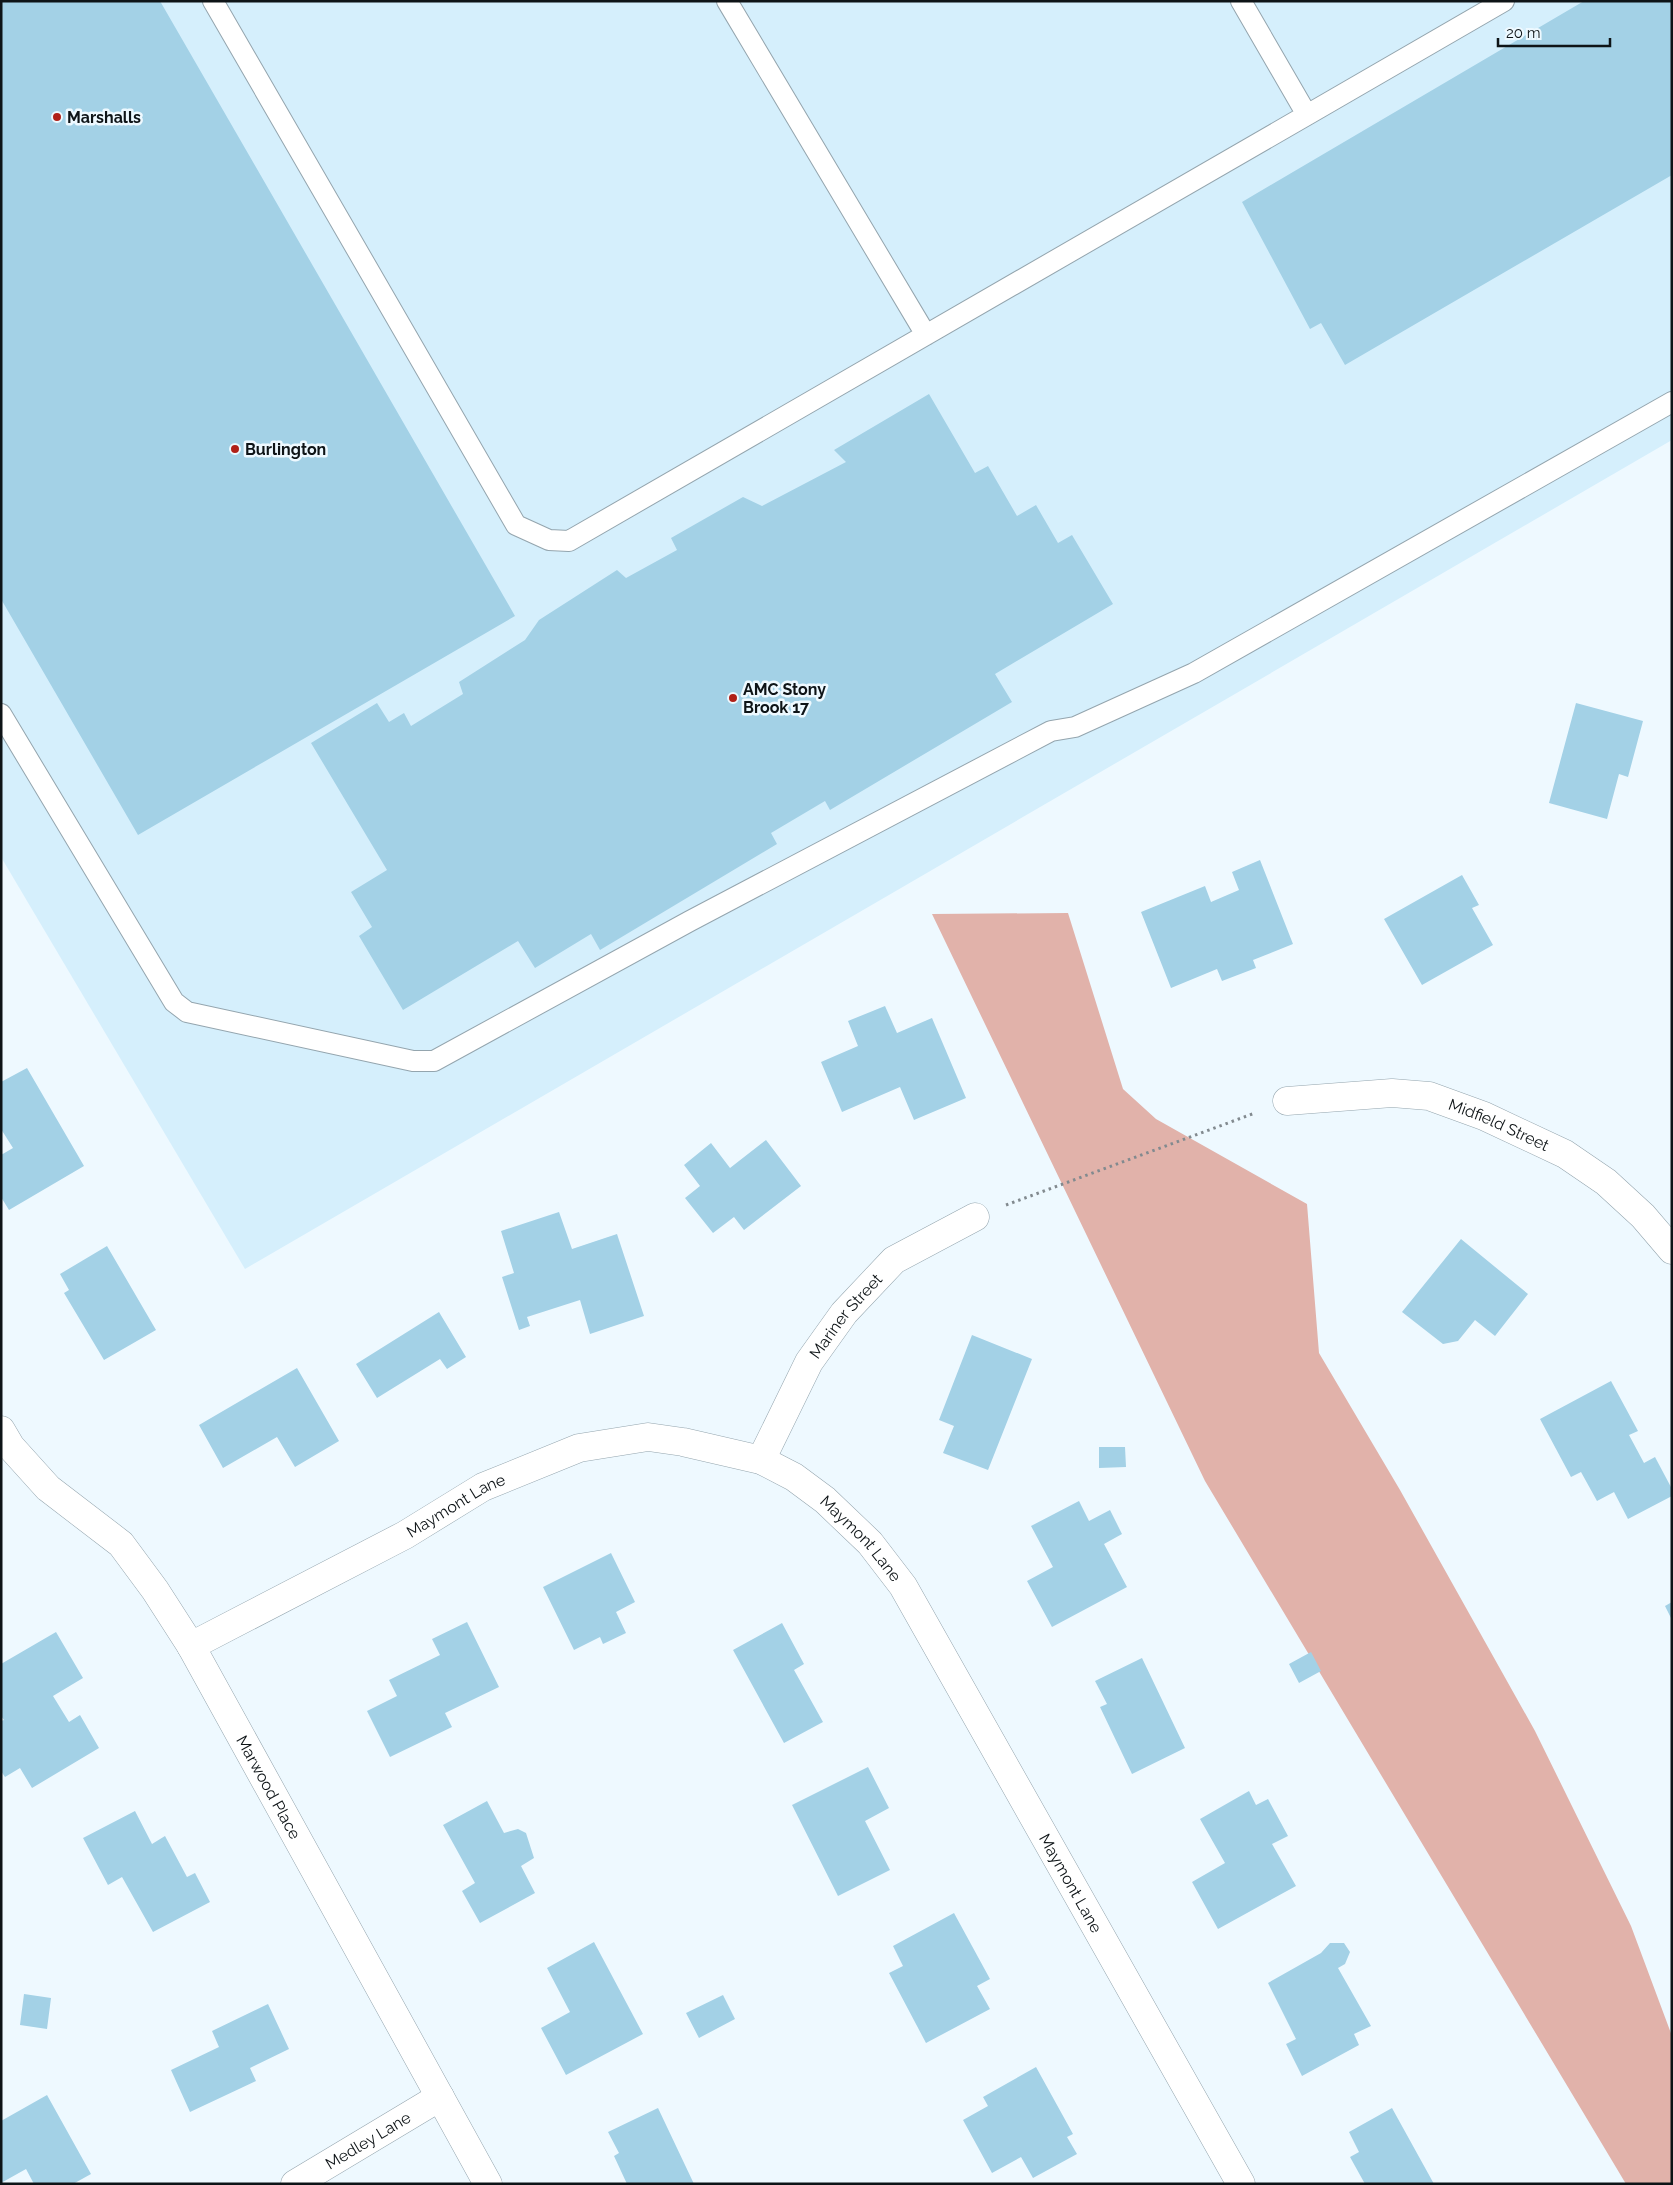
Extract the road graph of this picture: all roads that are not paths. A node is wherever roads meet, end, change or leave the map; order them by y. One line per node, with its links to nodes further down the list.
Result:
1 (212, 1): 6 (lane)
2 (727, 1): 6 (lane)
3 (1241, 1): 5 (lane)
4 (1504, 1): 5 (lane)
5 (1307, 115): 6 (lane)
6 (926, 335)
7 (1672, 402): 8 (lane)
8 (1, 714)
9 (1287, 1101): 11 (street, Midfield Street)
10 (975, 1217): 13 (street, Mariner Street)
11 (1672, 1250)
12 (1, 1430): 14 (street, Marwood Place)
13 (761, 1460): 14 (street, Maymont Lane); 18 (street, Maymont Lane)
14 (191, 1646): 15 (street, Marwood Place)
15 (440, 2097): 16 (street, Medley Lane); 17 (street, Marwood Place)
16 (295, 2184)
17 (488, 2184)
18 (1241, 2184)

